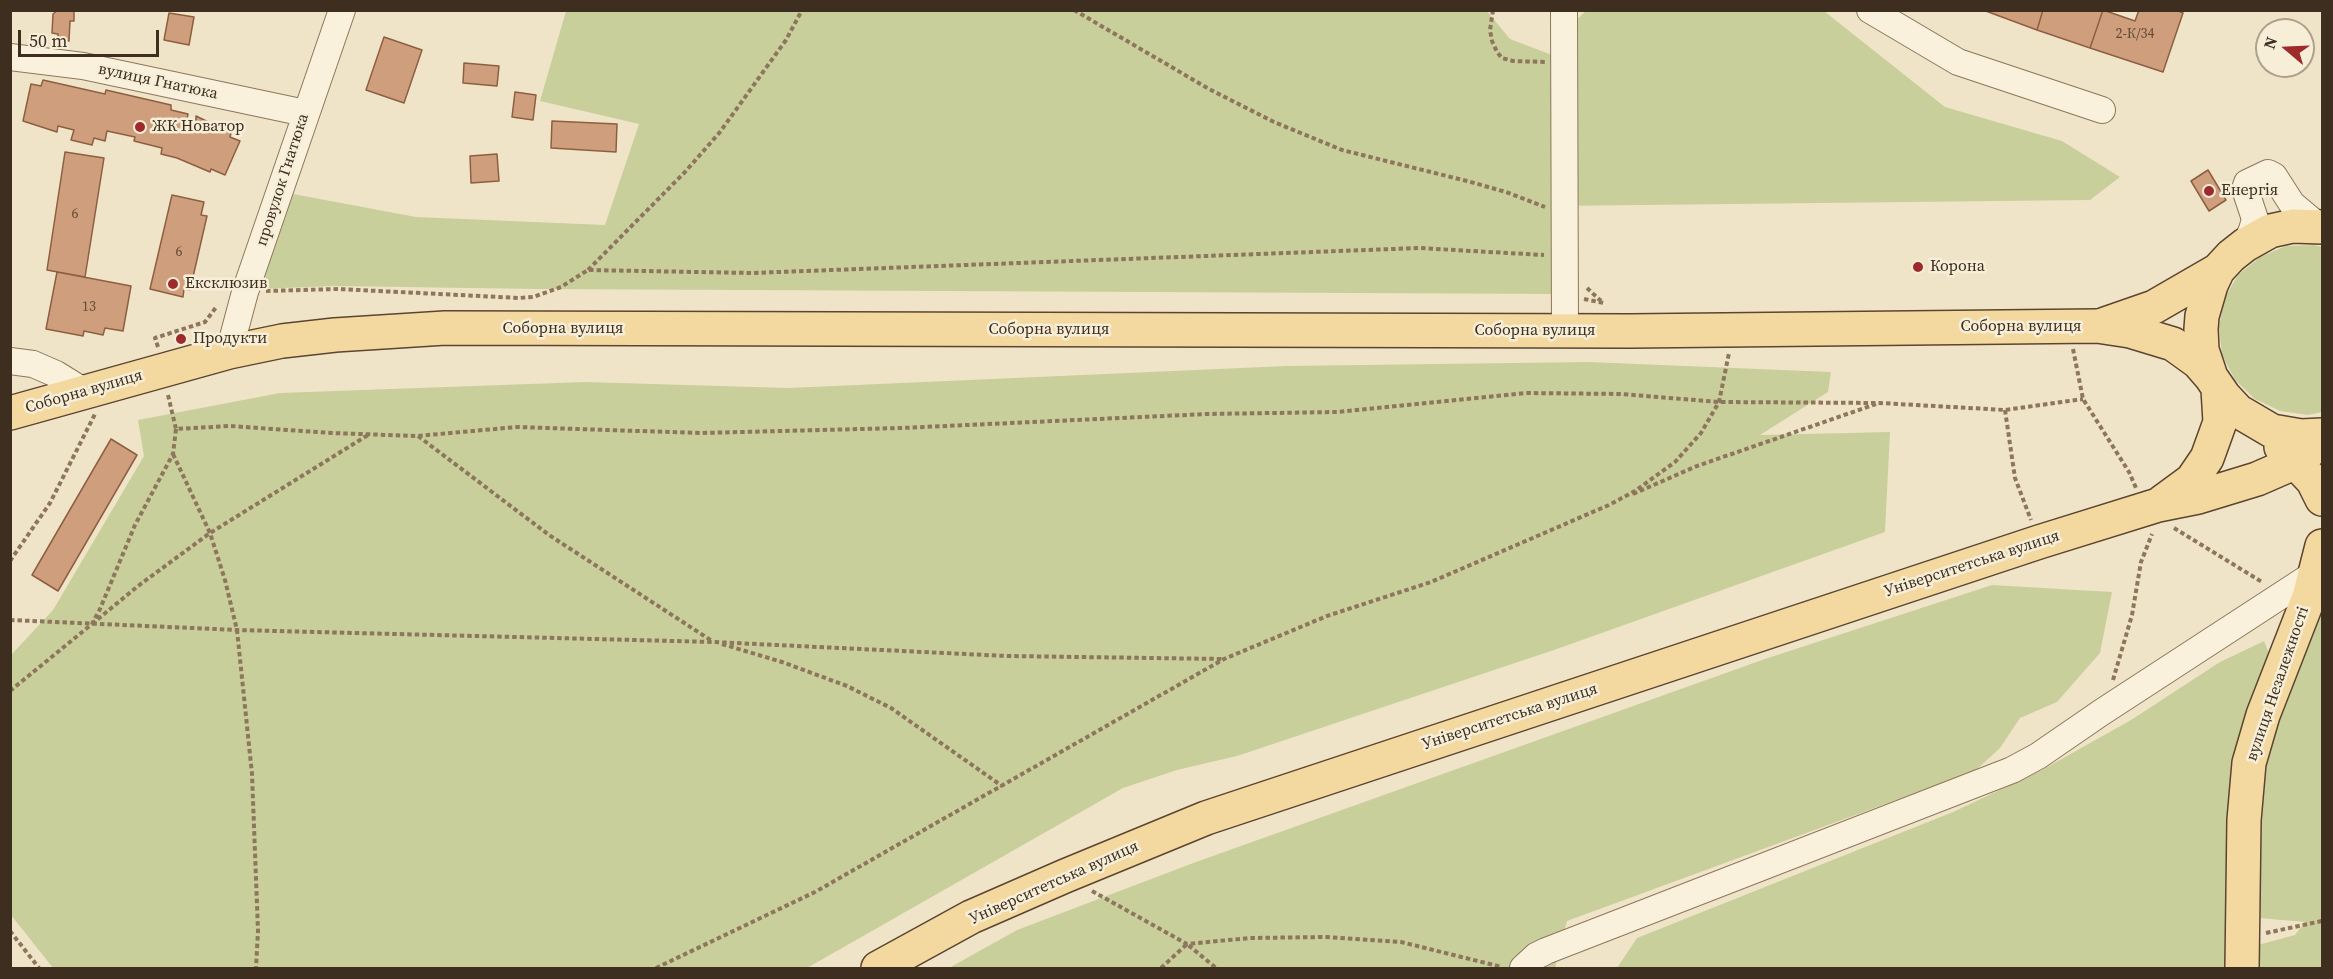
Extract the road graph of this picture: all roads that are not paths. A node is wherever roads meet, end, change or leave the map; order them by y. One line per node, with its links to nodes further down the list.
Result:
1 (342, 10): 6 (street, провулок Гнатюка)
2 (1564, 10): 11 (street)
3 (1870, 10): 5 (street)
4 (10, 57): 6 (street, вулиця Гнатюка)
5 (2102, 110)
6 (305, 113): 12 (street, провулок Гнатюка)
7 (2320, 226): 8 (main road); 8 (street)
8 (2245, 245): 9 (main road)
9 (2218, 270): 10 (main road, Соборна вулиця); 14 (main road)
10 (2082, 327): 11 (main road, Соборна вулиця); 14 (main road, Соборна вулиця)
11 (1565, 331): 12 (main road, Соборна вулиця)
12 (229, 352): 15 (main road, Соборна вулиця)
13 (10, 361): 15 (street)
14 (2214, 383): 17 (main road, Соборна вулиця); 22 (main road, Університетська вулиця)
15 (92, 400): 16 (main road, Соборна вулиця)
16 (10, 413)
17 (2245, 417): 18 (main road); 20 (main road)
18 (2322, 435)
19 (2322, 441): 20 (main road, Університетська вулиця)
20 (2296, 462): 21 (main road); 22 (main road, Університетська вулиця)
21 (2322, 499)
22 (2158, 521): 25 (main road, Університетська вулиця)
23 (2320, 559): 24 (main road, вулиця Незалежності); 26 (street)
24 (2242, 954)
25 (878, 969)
26 (1523, 969)

